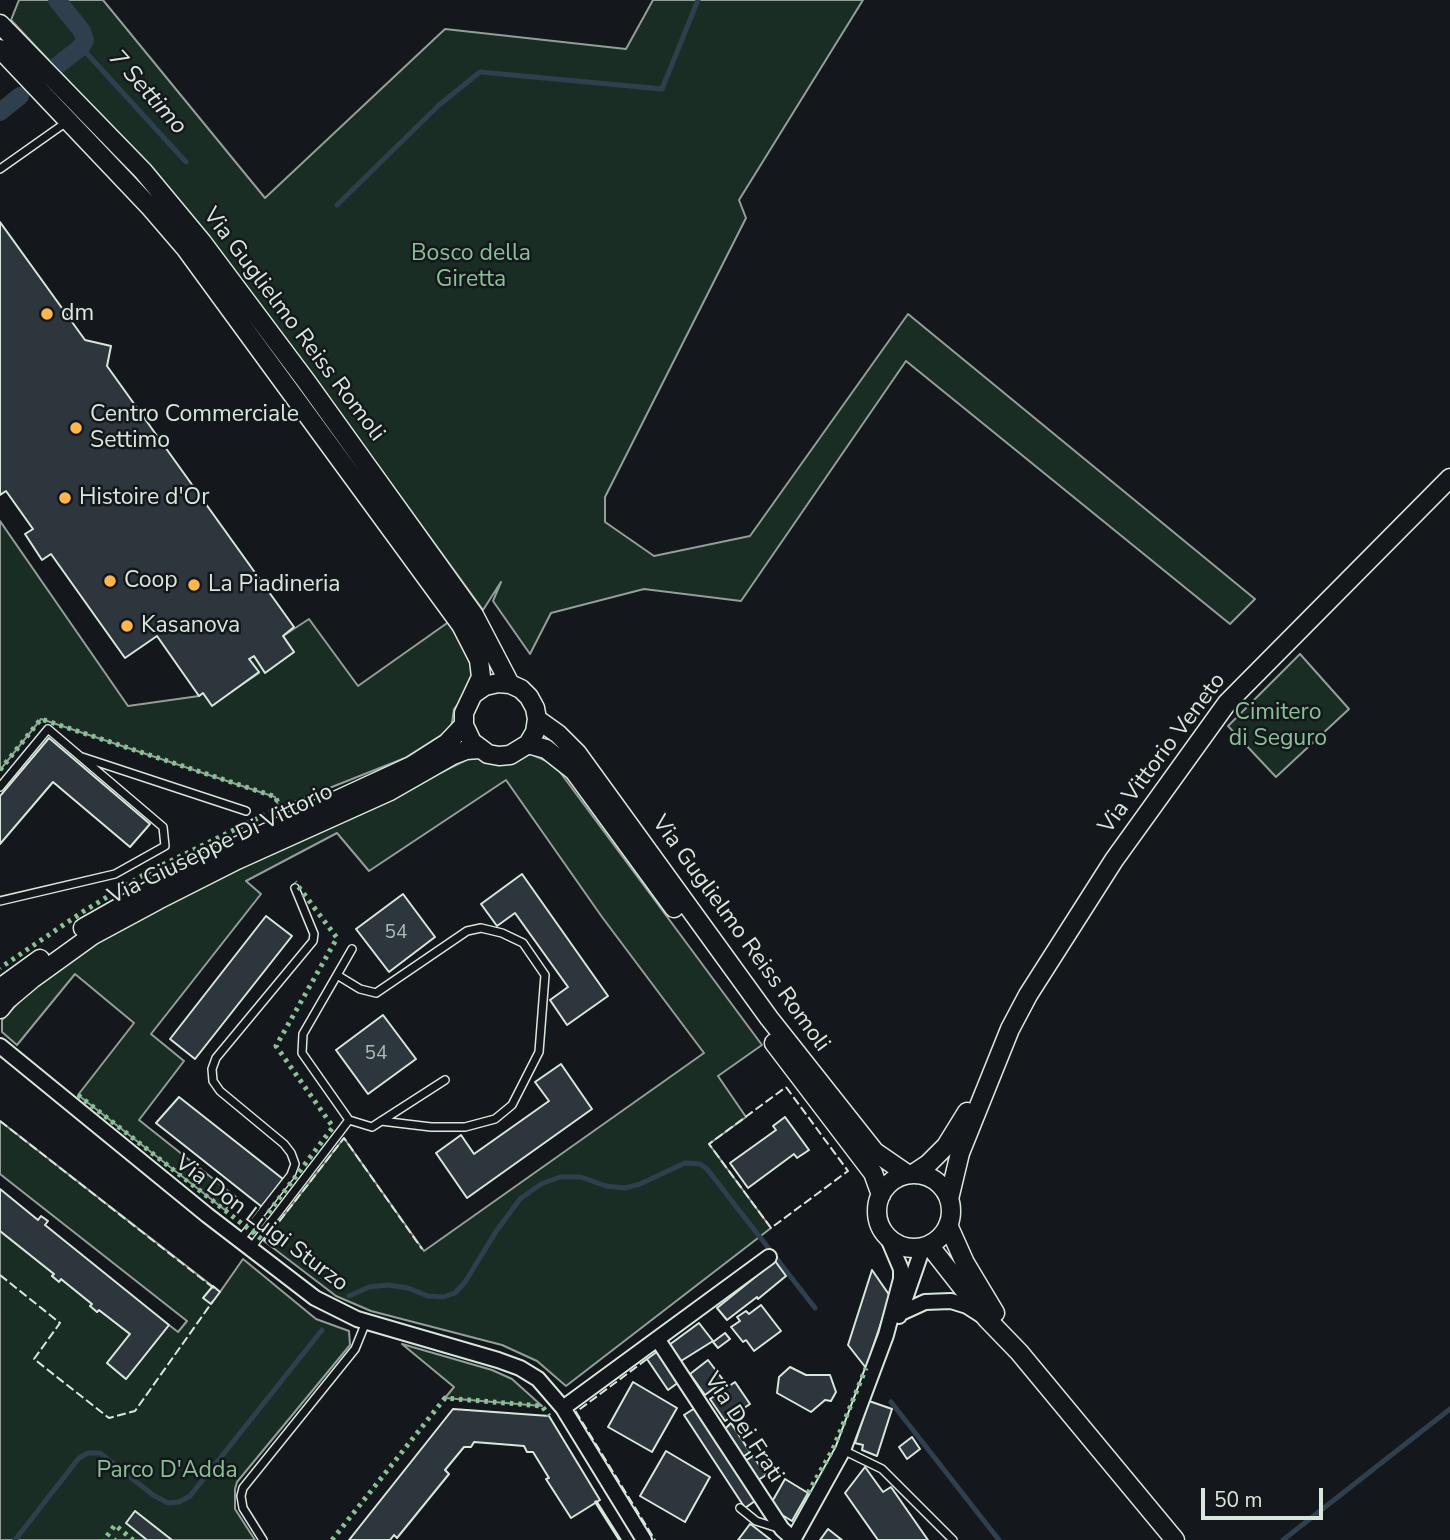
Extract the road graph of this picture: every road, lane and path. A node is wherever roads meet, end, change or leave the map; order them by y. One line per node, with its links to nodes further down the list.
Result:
1 (0, 24): 5 (street, Via Guglielmo Reiss Romoli)
2 (0, 49): 3 (street, Via Guglielmo Reiss Romoli)
3 (69, 121): 4 (lane); 5 (street); 6 (street, Via Guglielmo Reiss Romoli)
4 (0, 169)
5 (143, 171): 7 (street, Via Guglielmo Reiss Romoli)
6 (186, 249): 7 (street); 10 (street, Via Guglielmo Reiss Romoli)
7 (306, 381): 9 (street, Via Guglielmo Reiss Romoli)
8 (1450, 478): 25 (street, Via Vittorio Veneto)
9 (510, 684): 10 (street); 11 (street)
10 (475, 693): 12 (street)
11 (537, 719): 13 (street); 29 (street, Via Guglielmo Reiss Romoli)
12 (464, 725): 14 (street); 22 (street, Via Giuseppe Di Vittorio)
13 (528, 744): 14 (street); 30 (street, Via Guglielmo Reiss Romoli)
14 (479, 749): 23 (street, Via Giuseppe Di Vittorio)
15 (78, 755): 16 (lane); 17 (lane); 19 (lane)
16 (0, 787)
17 (246, 811)
18 (295, 888): 34 (lane)
19 (0, 901)
20 (352, 948): 21 (lane)
21 (337, 975): 27 (lane); 28 (lane)
22 (0, 988)
23 (0, 1009)
24 (1, 1050): 34 (street, Via Don Luigi Sturzo)
25 (994, 1067): 29 (street); 31 (street)
26 (445, 1080): 28 (lane)
27 (349, 1119): 28 (lane); 34 (lane)
28 (381, 1121)
29 (910, 1174): 30 (street); 31 (street)
30 (881, 1195): 33 (street)
31 (949, 1199): 32 (street)
32 (948, 1225): 35 (street); 42 (street)
33 (887, 1236): 35 (street); 40 (street)
34 (245, 1245): 39 (street, Via Don Luigi Sturzo)
35 (926, 1246): 37 (street); 38 (street)
36 (769, 1257): 41 (street)
37 (901, 1313): 38 (street); 40 (street)
38 (987, 1319): 42 (street)
39 (366, 1322): 43 (street, Via Don Luigi Sturzo); 47 (lane)
40 (886, 1335): 44 (street)
41 (658, 1340): 43 (street); 46 (street, Via Dei Frati)
42 (1019, 1352): 51 (street)
43 (563, 1408): 48 (street, Via Don Luigi Sturzo)
44 (843, 1450): 49 (street); 50 (lane)
45 (740, 1508): 46 (lane)
46 (782, 1529): 49 (street, Via Dei Frati)
47 (263, 1540)
48 (644, 1540)
49 (793, 1540)
50 (953, 1540)
51 (1175, 1540)

